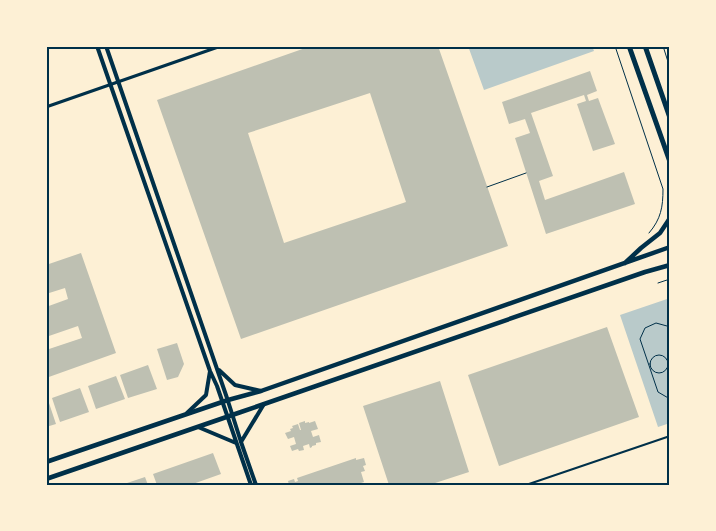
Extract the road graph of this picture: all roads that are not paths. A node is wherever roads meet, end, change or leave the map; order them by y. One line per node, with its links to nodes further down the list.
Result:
1 (97, 46): 7 (street)
2 (106, 46): 6 (street)
3 (221, 46): 6 (street)
4 (629, 46): 10 (main road)
5 (645, 46): 9 (main road)
6 (118, 82): 7 (street); 15 (street)
7 (111, 84): 8 (street); 16 (street)
8 (46, 107)
9 (670, 118)
10 (670, 162)
11 (670, 218): 13 (main road)
12 (670, 248): 13 (main road)
13 (625, 264): 17 (main road)
14 (670, 266): 20 (main road)
15 (217, 369): 17 (street); 18 (street)
16 (210, 371): 19 (street); 21 (street)
17 (261, 390): 18 (main road)
18 (228, 400): 19 (main road); 22 (street)
19 (222, 402): 21 (main road); 22 (street)
20 (264, 404): 22 (main road); 25 (street)
21 (186, 415): 26 (main road)
22 (230, 416): 23 (main road); 25 (street)
23 (198, 427): 25 (street); 27 (main road)
24 (670, 436): 30 (lane)
25 (239, 442): 28 (street); 29 (street)
26 (46, 462)
27 (46, 479)
28 (251, 485)
29 (256, 485)
30 (526, 485)

